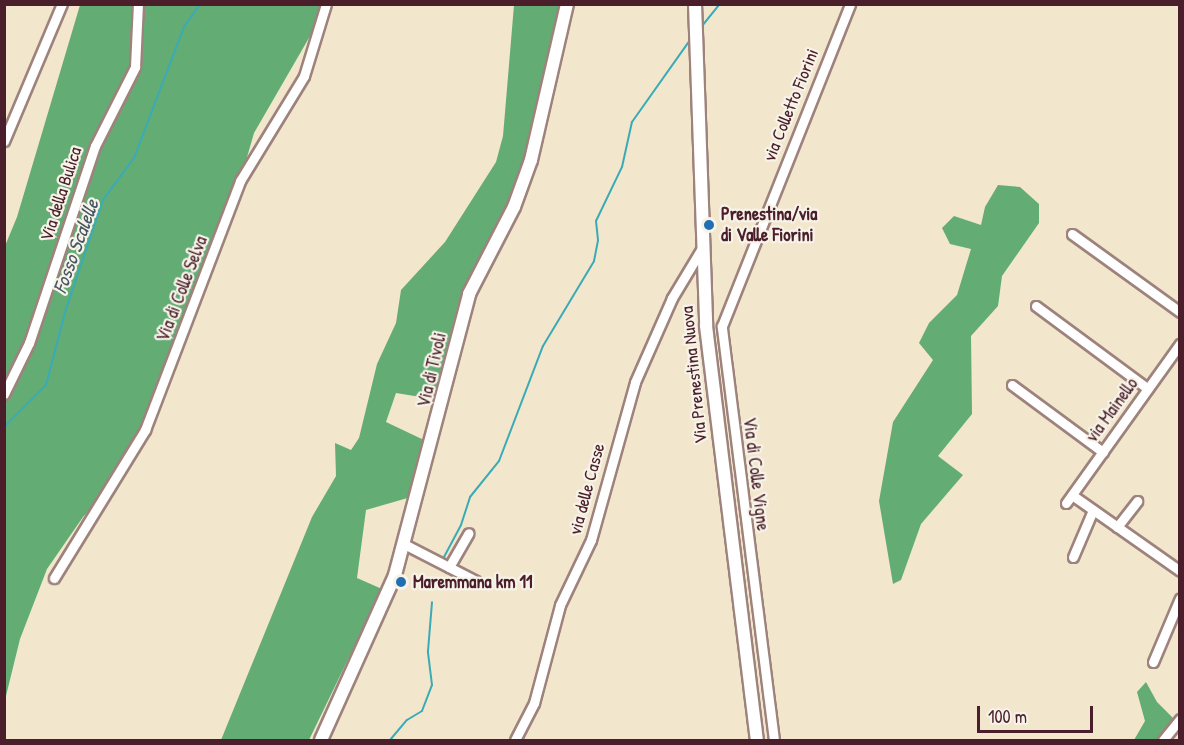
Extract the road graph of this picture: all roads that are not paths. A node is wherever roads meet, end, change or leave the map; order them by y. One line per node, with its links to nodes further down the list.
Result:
1 (62, 4): 7 (street)
2 (138, 4): 16 (street, Via della Bulica)
3 (326, 4): 26 (street, Via di Colle Selva)
4 (567, 4): 22 (main road, Via di Tivoli)
5 (695, 4): 10 (main road, Via Prenestina Nuova)
6 (850, 4): 8 (street, via Colletto Fiorini)
7 (4, 141)
8 (763, 219): 34 (street, Via di Colle Vigne)
9 (1072, 234): 12 (street)
10 (701, 250): 32 (street, via delle Casse); 33 (main road, Via Prenestina Nuova)
11 (1036, 306): 15 (street)
12 (1179, 312)
13 (1179, 344): 15 (street, via Mainello)
14 (1012, 385): 17 (street)
15 (1148, 388): 17 (street, via Mainello)
16 (4, 394)
17 (1103, 452): 19 (street, via Mainello)
18 (1137, 501): 20 (street)
19 (1094, 510): 20 (street, via Mainello); 23 (street)
20 (1117, 527): 25 (street, via Mainello)
21 (469, 533): 24 (street)
22 (404, 544): 24 (street); 31 (main road, Via di Tivoli)
23 (1073, 557)
24 (449, 567): 27 (street)
25 (1179, 571)
26 (54, 578)
27 (476, 581)
28 (1179, 598): 29 (street)
29 (1153, 662)
30 (1179, 719): 35 (street)
31 (321, 741)
32 (515, 741)
33 (757, 741)
34 (774, 741)
35 (1163, 741)

